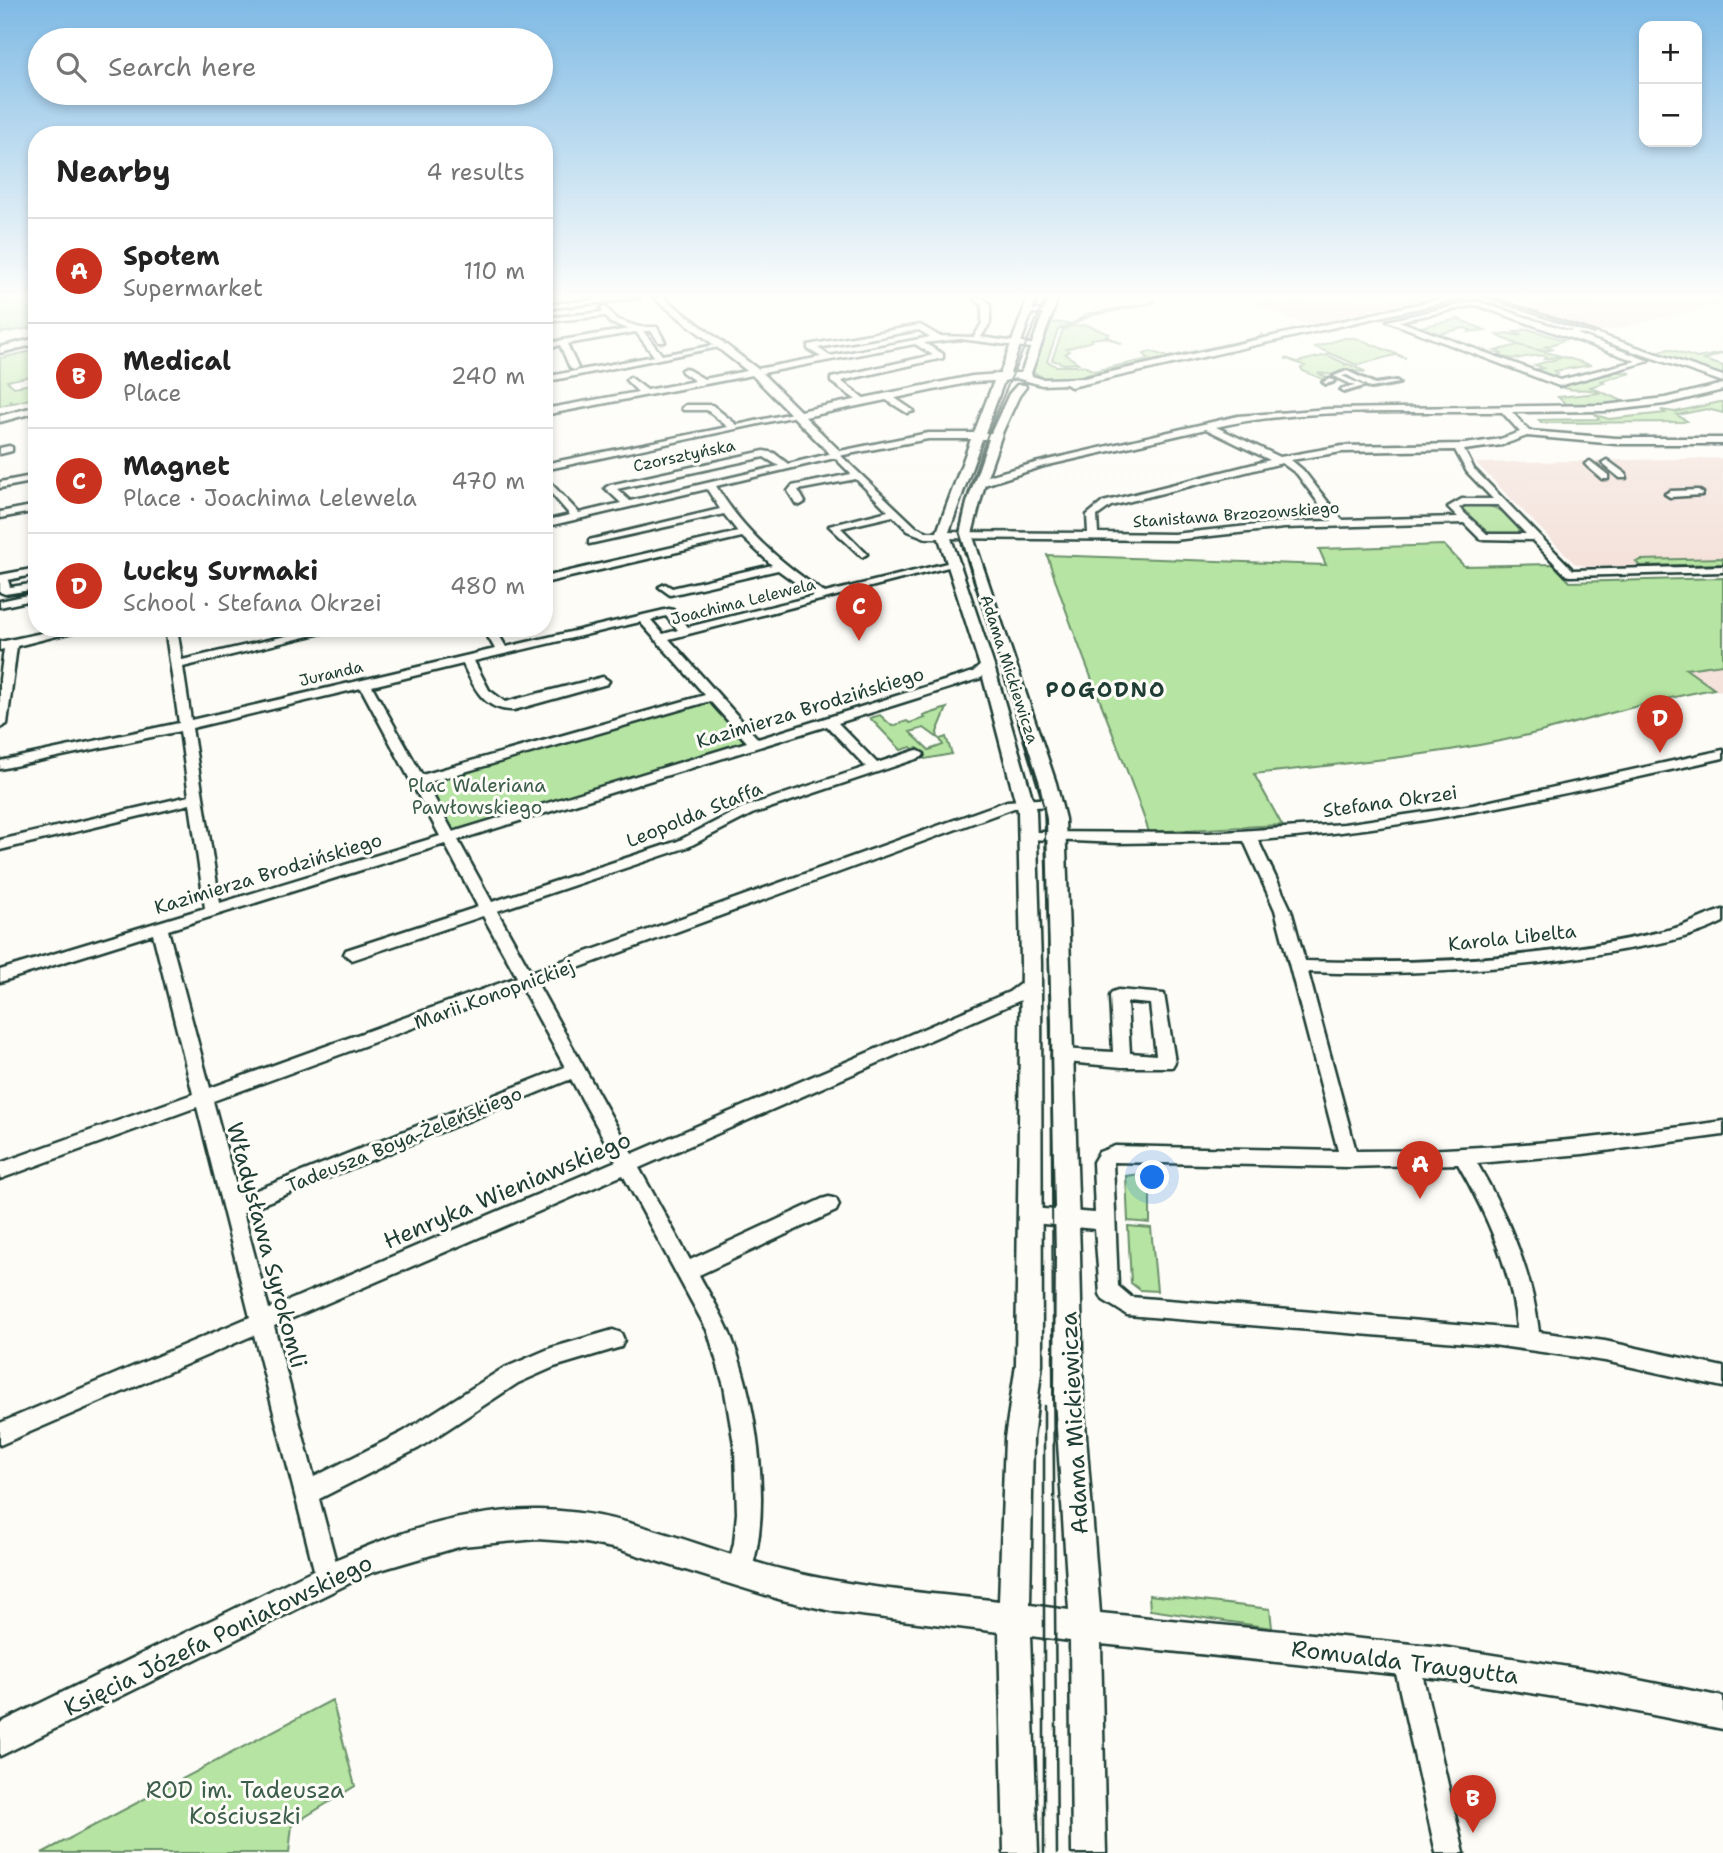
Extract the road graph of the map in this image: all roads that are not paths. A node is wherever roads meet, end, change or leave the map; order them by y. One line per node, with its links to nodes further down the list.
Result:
1 (635, 384): 17 (street)
2 (689, 384): 17 (street)
3 (767, 384): 26 (street)
4 (840, 384): 19 (street)
5 (944, 384): 18 (street)
6 (998, 384): 33 (street)
7 (1022, 384): 31 (street, Adama Mickiewicza)
8 (1047, 384): 9 (street)
9 (1069, 384)
10 (1359, 384): 16 (street)
11 (1364, 384): 14 (street)
12 (1390, 384): 14 (street)
13 (1712, 384): 22 (street)
14 (1383, 386): 15 (street)
15 (1404, 386)
16 (1344, 390)
17 (645, 393): 21 (street)
18 (886, 396): 19 (street); 23 (street)
19 (862, 401): 26 (street)
20 (686, 408): 30 (street)
21 (553, 410)
22 (1505, 410): 29 (street); 32 (street)
23 (910, 411)
24 (28, 412): 25 (street)
25 (20, 414): 27 (street); 28 (street)
26 (796, 415): 30 (street); 36 (street)
27 (28, 418)
28 (0, 419)
29 (1205, 425): 38 (street); 41 (street)
30 (735, 428): 39 (street)
31 (998, 433): 33 (street); 37 (street, Adama Mickiewicza)
32 (1526, 433): 34 (street); 35 (street)
33 (977, 438): 36 (street, Czorsztyńska); 68 (street)
34 (1723, 441)
35 (1458, 447): 38 (street); 57 (street)
36 (837, 455): 43 (street, Czorsztyńska); 45 (street)
37 (988, 457): 41 (street); 50 (street, Adama Mickiewicza)
38 (1280, 460): 66 (street); 70 (street)
39 (553, 463)
40 (1607, 463): 48 (street)
41 (1042, 464): 50 (street)
42 (1590, 464): 47 (street)
43 (787, 467): 52 (street, Czorsztyńska); 58 (street, Czorsztyńska)
44 (28, 472): 46 (street)
45 (858, 475): 56 (street); 61 (street)
46 (0, 477)
47 (1605, 477)
48 (1623, 477)
49 (28, 480): 51 (street)
50 (978, 484): 69 (street, Adama Mickiewicza)
51 (0, 485)
52 (710, 485): 58 (street, Czorsztyńska); 60 (street)
53 (553, 490): 63 (street)
54 (1698, 493): 55 (street)
55 (1670, 494)
56 (800, 502)
57 (1500, 502): 64 (street); 71 (street)
58 (629, 505): 63 (street, Czorsztyńska)
59 (28, 510): 62 (street)
60 (725, 511): 67 (street); 72 (street)
61 (895, 513): 68 (street); 73 (street)
62 (0, 515)
63 (577, 517): 65 (street, Czorsztyńska)
64 (1464, 520): 66 (street, Stanisława Brzozowskiego); 71 (street)
65 (553, 522)
66 (1339, 523): 70 (street, Stanisława Brzozowskiego)
67 (742, 534): 76 (street); 81 (street)
68 (943, 535): 69 (street); 75 (street, Adama Mickiewicza)
69 (967, 536): 70 (street, Stanisława Brzozowskiego); 115 (street, Adama Mickiewicza)
70 (1093, 537)
71 (1536, 537): 78 (street)
72 (593, 542)
73 (862, 554)
74 (1629, 559): 78 (street)
75 (955, 564): 84 (street, Joachima Lelewela); 98 (street, Adama Mickiewicza)
76 (778, 566): 83 (street); 84 (street)
77 (1723, 569): 78 (street)
78 (1642, 571)
79 (28, 573): 80 (street)
80 (1, 578): 82 (street)
81 (553, 578)
82 (28, 587)
83 (665, 587)
84 (823, 597): 88 (street, Joachima Lelewela)
85 (28, 598): 86 (street)
86 (0, 604)
87 (643, 618): 88 (street, Juranda); 93 (street); 95 (street, Juranda)
88 (685, 631): 93 (street, Joachima Lelewela)
89 (41, 637): 94 (street)
90 (172, 637): 97 (street)
91 (297, 637): 97 (street)
92 (494, 637): 95 (street)
93 (660, 638): 103 (street)
94 (5, 645): 104 (street)
95 (502, 651): 96 (street, Juranda)
96 (467, 659): 99 (street); 100 (street, Juranda)
97 (177, 665): 106 (street)
98 (987, 666): 101 (street, Kazimierza Brodzińskiego); 102 (street, Adama Mickiewicza)
99 (603, 681)
100 (364, 683): 106 (street, Juranda); 112 (street)
101 (948, 685): 102 (street, Kazimierza Brodzińskiego); 105 (street, Kazimierza Brodzińskiego)
102 (993, 689): 114 (street, Adama Mickiewicza)
103 (714, 696): 107 (street); 112 (street, Kazimierza Brodzińskiego)
104 (0, 721)
105 (829, 721): 107 (street, Kazimierza Brodzińskiego); 111 (street)
106 (186, 726): 110 (street, Juranda); 113 (street)
107 (755, 743): 120 (street, Kazimierza Brodzińskiego)
108 (917, 754): 111 (street, Leopolda Staffa)
109 (1723, 754): 118 (street, Stefana Okrzei)
110 (0, 765)
111 (875, 768): 122 (street, Leopolda Staffa)
112 (417, 781): 120 (street)
113 (197, 798): 121 (street); 123 (street)
114 (1026, 802): 115 (street); 116 (street, Marii Konopnickiej); 117 (street, Adama Mickiewicza)
115 (1053, 803): 119 (street, Adama Mickiewicza)
116 (987, 814): 117 (street, Marii Konopnickiej); 129 (street, Marii Konopnickiej)
117 (1028, 829): 119 (street); 130 (street, Adama Mickiewicza)
118 (1248, 834): 119 (street, Stefana Okrzei); 127 (street)
119 (1056, 837): 131 (street, Adama Mickiewicza)
120 (446, 838): 122 (street); 123 (street, Kazimierza Brodzińskiego)
121 (0, 845)
122 (487, 909): 126 (street, Leopolda Staffa); 129 (street)
123 (214, 910): 125 (street, Kazimierza Brodzińskiego)
124 (1723, 915): 127 (street, Karola Libelta)
125 (159, 926): 128 (street, Kazimierza Brodzińskiego); 134 (street, Władysława Syrokomli)
126 (352, 954)
127 (1300, 966): 137 (street)
128 (0, 976)
129 (526, 982): 133 (street); 134 (street, Marii Konopnickiej)
130 (1030, 985): 138 (street, Henryka Wieniawskiego); 142 (street, Adama Mickiewicza)
131 (1061, 1056): 132 (street); 143 (street, Adama Mickiewicza)
132 (1122, 1060)
133 (575, 1070): 138 (street); 141 (street, Tadeusza Boya-Żeleńskiego)
134 (204, 1099): 139 (street, Marii Konopnickiej); 141 (street, Władysława Syrokomli)
135 (1723, 1128): 136 (street)
136 (1463, 1155): 137 (street); 148 (street)
137 (1349, 1159): 144 (street)
138 (629, 1165): 145 (street); 146 (street, Henryka Wieniawskiego)
139 (0, 1171)
140 (829, 1205): 145 (street)
141 (232, 1208): 146 (street, Władysława Syrokomli)
142 (1030, 1216): 143 (street); 154 (street, Adama Mickiewicza)
143 (1067, 1219): 144 (street); 155 (street, Adama Mickiewicza)
144 (1105, 1222): 148 (street)
145 (687, 1271): 152 (street)
146 (261, 1321): 150 (street, Henryka Wieniawskiego); 151 (street, Władysława Syrokomli)
147 (613, 1340): 151 (street)
148 (1529, 1340): 149 (street)
149 (1723, 1377)
150 (0, 1434)
151 (306, 1493): 153 (street, Władysława Syrokomli)
152 (738, 1571): 153 (street, Księcia Józefa Poniatowskiego); 154 (street, Księcia Józefa Poniatowskiego)
153 (328, 1577): 158 (street, Księcia Józefa Poniatowskiego)
154 (1014, 1618): 155 (street); 159 (street, Adama Mickiewicza)
155 (1085, 1627): 156 (street, Romualda Traugutta); 160 (street, Adama Mickiewicza)
156 (1406, 1660): 157 (street, Romualda Traugutta); 161 (street)
157 (1723, 1713)
158 (0, 1740)
159 (1021, 1853)
160 (1089, 1853)
161 (1450, 1853)

